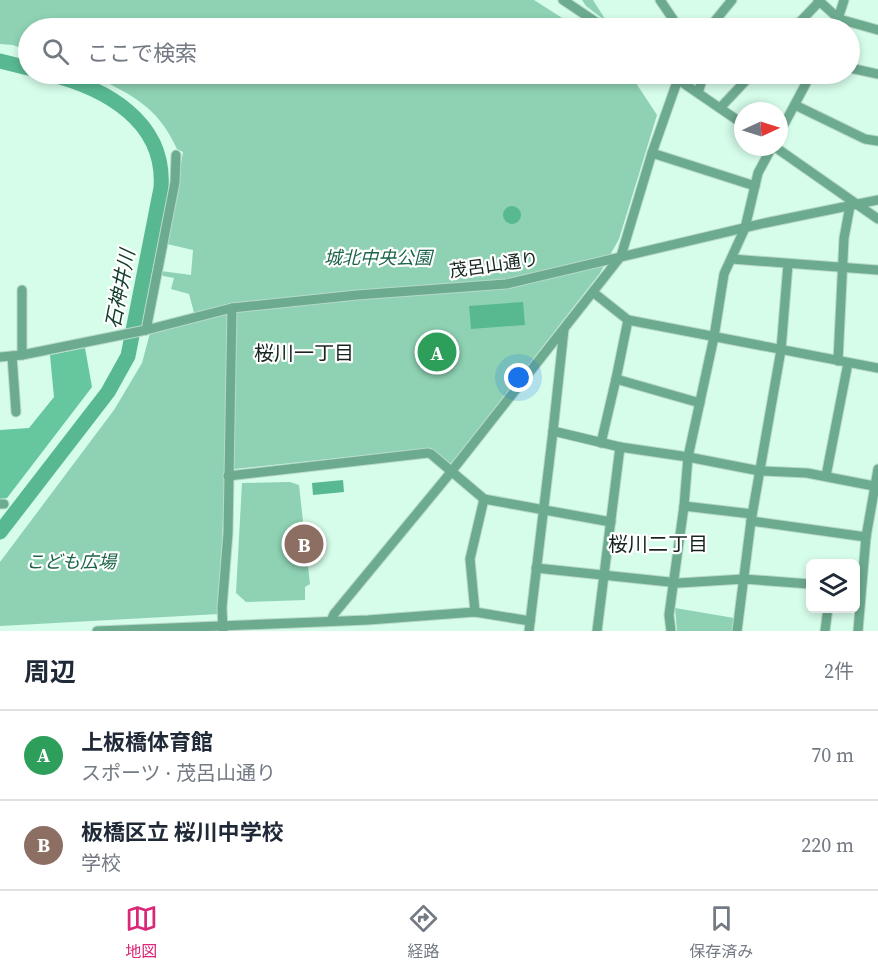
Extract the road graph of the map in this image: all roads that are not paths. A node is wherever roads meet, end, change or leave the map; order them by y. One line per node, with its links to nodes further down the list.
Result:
1 (563, 0): 6 (street)
2 (660, 0): 7 (street)
3 (732, 0): 8 (street)
4 (844, 0): 11 (street)
5 (819, 1): 9 (street); 10 (street)
6 (589, 18)
7 (672, 18)
8 (717, 18)
9 (803, 18)
10 (832, 18)
11 (839, 18)
12 (860, 27): 13 (street)
13 (878, 30)
14 (860, 70): 15 (street)
15 (878, 74)
16 (672, 84): 27 (street)
17 (686, 84): 21 (street)
18 (701, 84): 21 (street)
19 (743, 84): 23 (street)
20 (807, 84): 22 (street)
21 (699, 93): 23 (street)
22 (795, 105): 25 (street); 26 (street)
23 (720, 108): 24 (street)
24 (734, 118)
25 (788, 118)
26 (878, 141)
27 (652, 153): 31 (street); 36 (street)
28 (176, 155): 46 (street)
29 (768, 156): 31 (street)
30 (785, 156): 33 (street)
31 (755, 186): 35 (street)
32 (878, 200): 33 (street, 茂呂山通り)
33 (853, 205): 34 (street); 35 (street, 茂呂山通り); 39 (street)
34 (878, 219)
35 (745, 228): 36 (street, 茂呂山通り); 37 (street)
36 (621, 256): 42 (street); 43 (street, 茂呂山通り)
37 (732, 259): 38 (street); 47 (street)
38 (788, 264): 39 (street); 48 (street)
39 (842, 268): 40 (street); 51 (street)
40 (878, 270)
41 (22, 290): 49 (street)
42 (594, 293): 44 (street); 45 (street)
43 (232, 308): 46 (street, 茂呂山通り); 63 (street)
44 (628, 320): 47 (street); 53 (street)
45 (564, 329): 56 (street); 61 (street)
46 (146, 330): 49 (street, 茂呂山通り)
47 (714, 337): 48 (street); 54 (street)
48 (782, 350): 51 (street); 62 (street)
49 (17, 356): 50 (street); 55 (street)
50 (0, 357)
51 (843, 362): 52 (street); 64 (street)
52 (878, 368)
53 (616, 379): 54 (street); 57 (street)
54 (700, 403): 59 (street)
55 (16, 412)
56 (553, 431): 57 (street); 68 (street)
57 (601, 443): 58 (street)
58 (620, 447): 59 (street); 70 (street)
59 (688, 457): 62 (street); 67 (street)
60 (878, 469): 65 (street)
61 (452, 471): 63 (street); 66 (street); 81 (street)
62 (760, 471): 64 (street); 69 (street)
63 (228, 476): 83 (street)
64 (826, 476): 65 (street)
65 (874, 486): 71 (street)
66 (484, 499): 68 (street); 78 (street)
67 (684, 506): 69 (street); 76 (street)
68 (543, 510): 70 (street); 72 (street)
69 (752, 518): 71 (street); 75 (street)
70 (611, 522): 73 (street)
71 (866, 537): 74 (street)
72 (536, 568): 73 (street); 82 (street)
73 (604, 575): 76 (street); 86 (street)
74 (860, 576)
75 (744, 579): 76 (street); 77 (street); 88 (street)
76 (674, 582): 87 (street)
77 (806, 584)
78 (475, 612): 81 (street); 82 (street)
79 (827, 613): 89 (street)
80 (858, 613): 90 (street)
81 (331, 621): 83 (street)
82 (530, 621): 85 (street)
83 (223, 628): 84 (street)
84 (97, 631)
85 (529, 631)
86 (597, 631)
87 (672, 631)
88 (737, 631)
89 (825, 631)
90 (858, 631)

